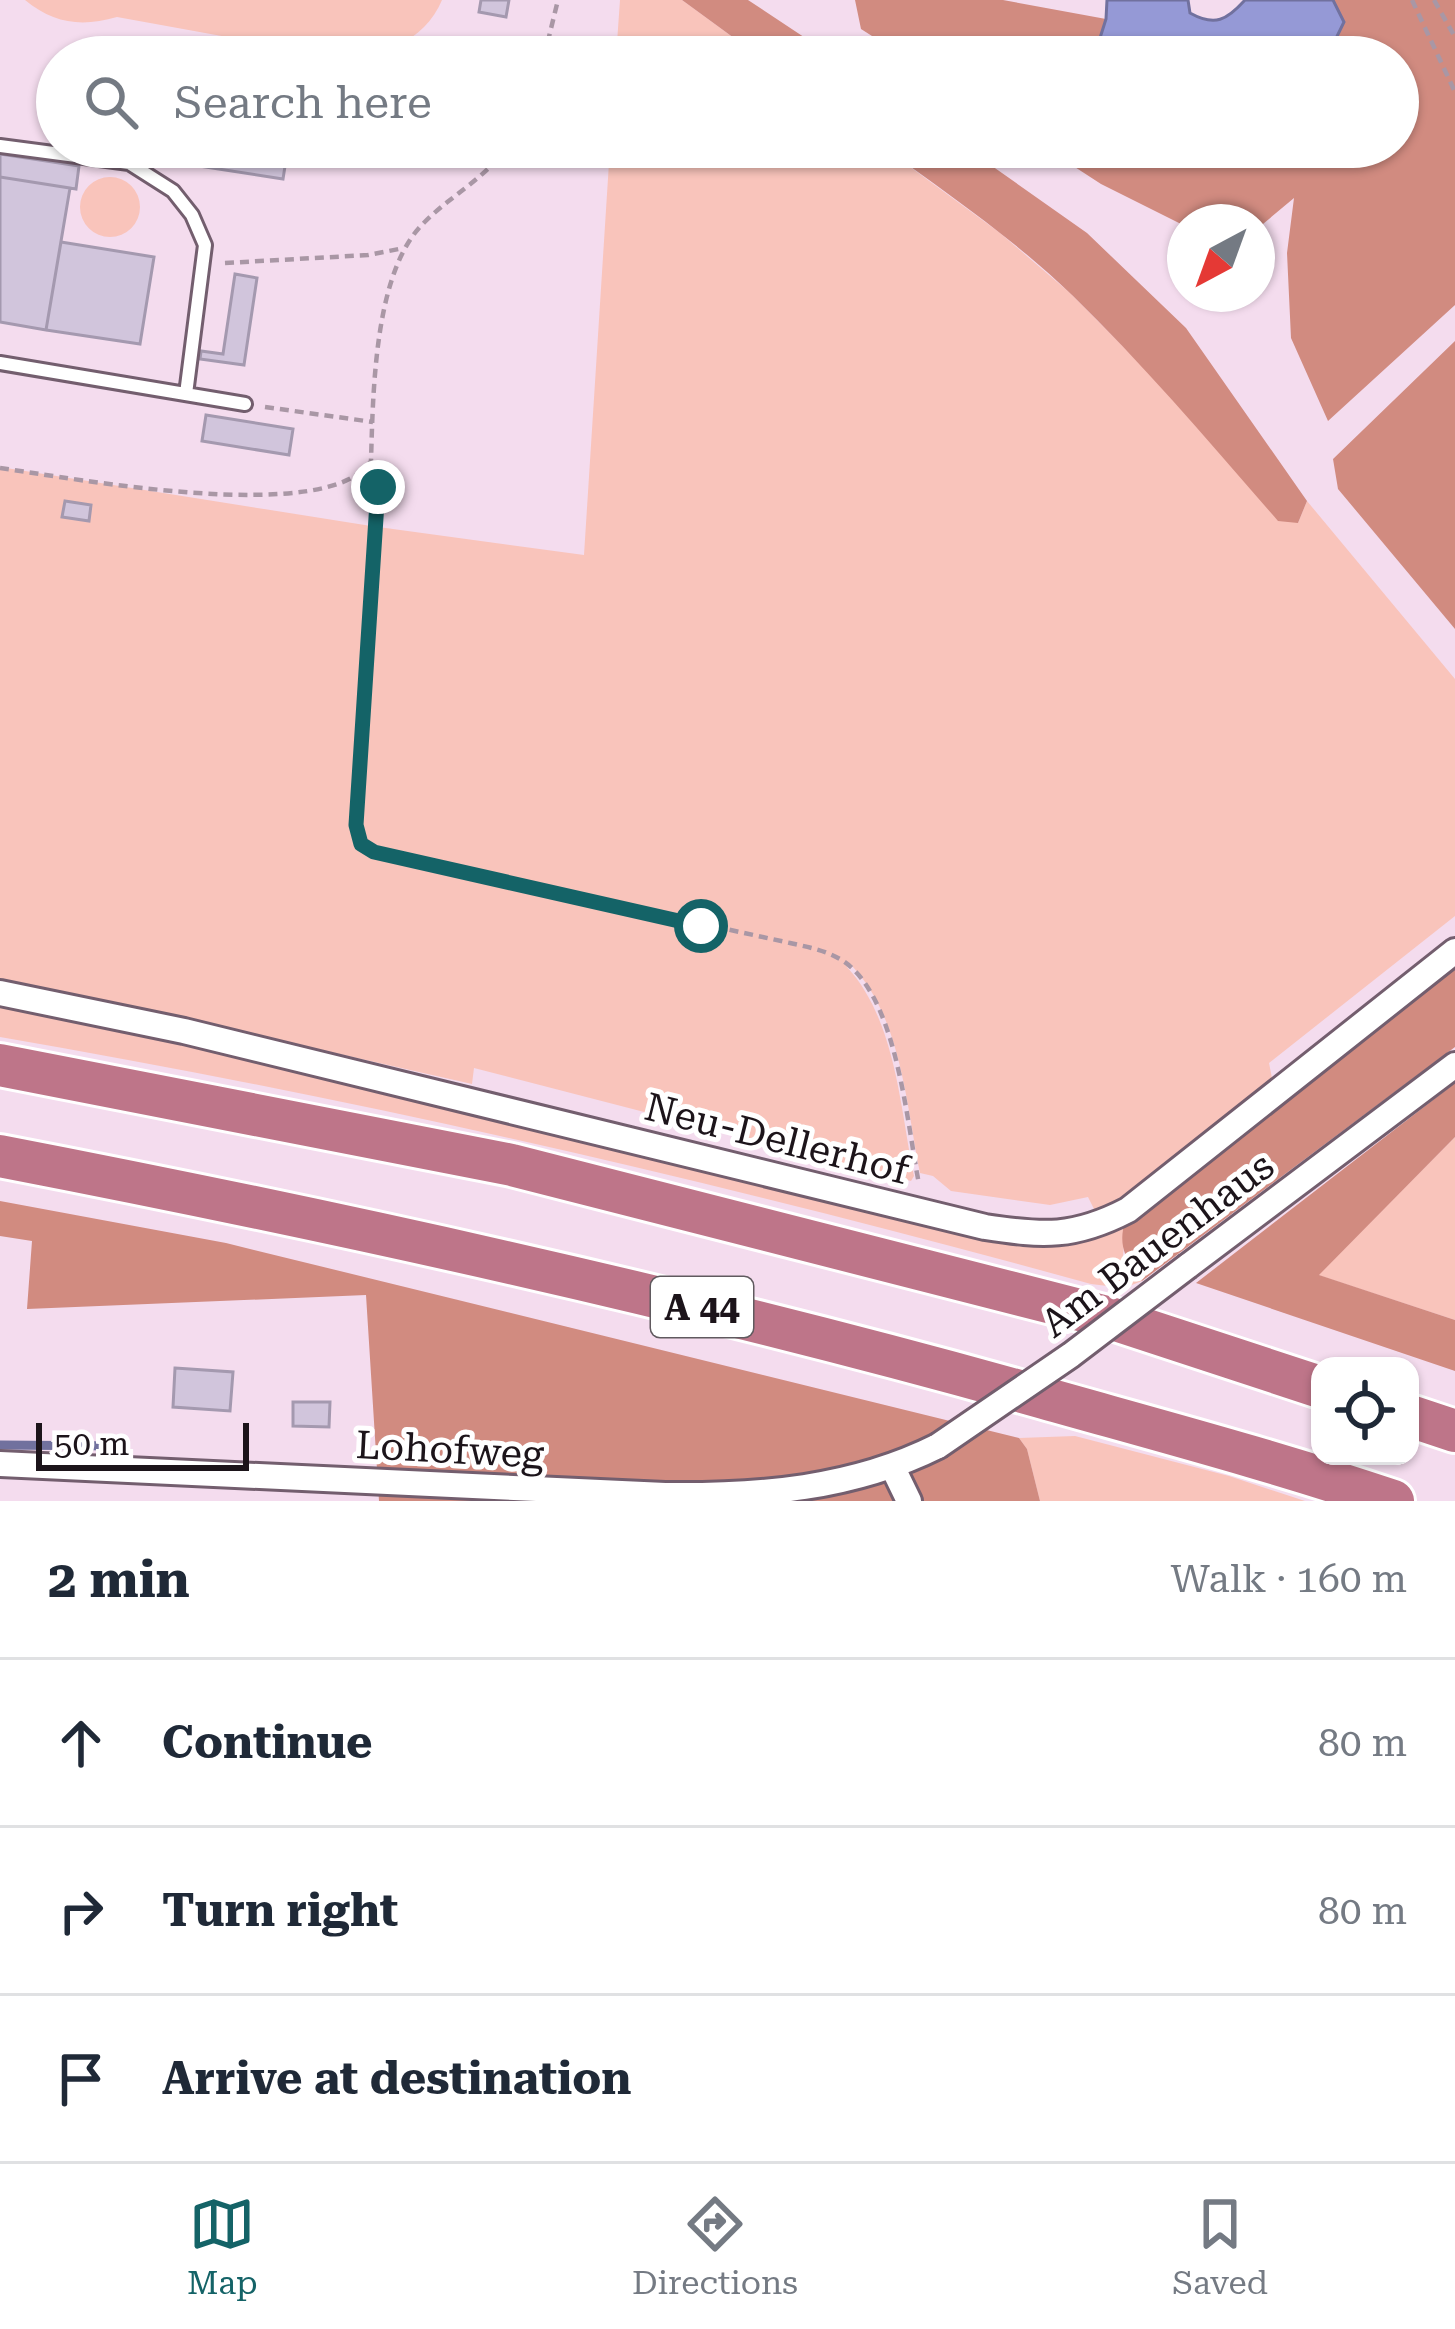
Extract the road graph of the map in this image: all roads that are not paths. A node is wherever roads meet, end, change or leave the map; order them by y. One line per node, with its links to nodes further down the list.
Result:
1 (0, 146): 2 (lane)
2 (36, 151)
3 (140, 168): 5 (lane)
4 (0, 363): 5 (lane)
5 (186, 394): 6 (lane)
6 (245, 404)
7 (1455, 951): 8 (street, Neu-Dellerhof)
8 (0, 993)
9 (1455, 1064): 16 (street, Am Bauenhaus, bridge)
10 (0, 1065): 12 (highway, A 44)
11 (0, 1156): 18 (highway, A 44)
12 (1311, 1384)
13 (1419, 1419): 14 (highway)
14 (1455, 1430)
15 (0, 1464): 16 (street, Lohofweg)
16 (893, 1468): 17 (street)
17 (909, 1501)
18 (1393, 1501)

